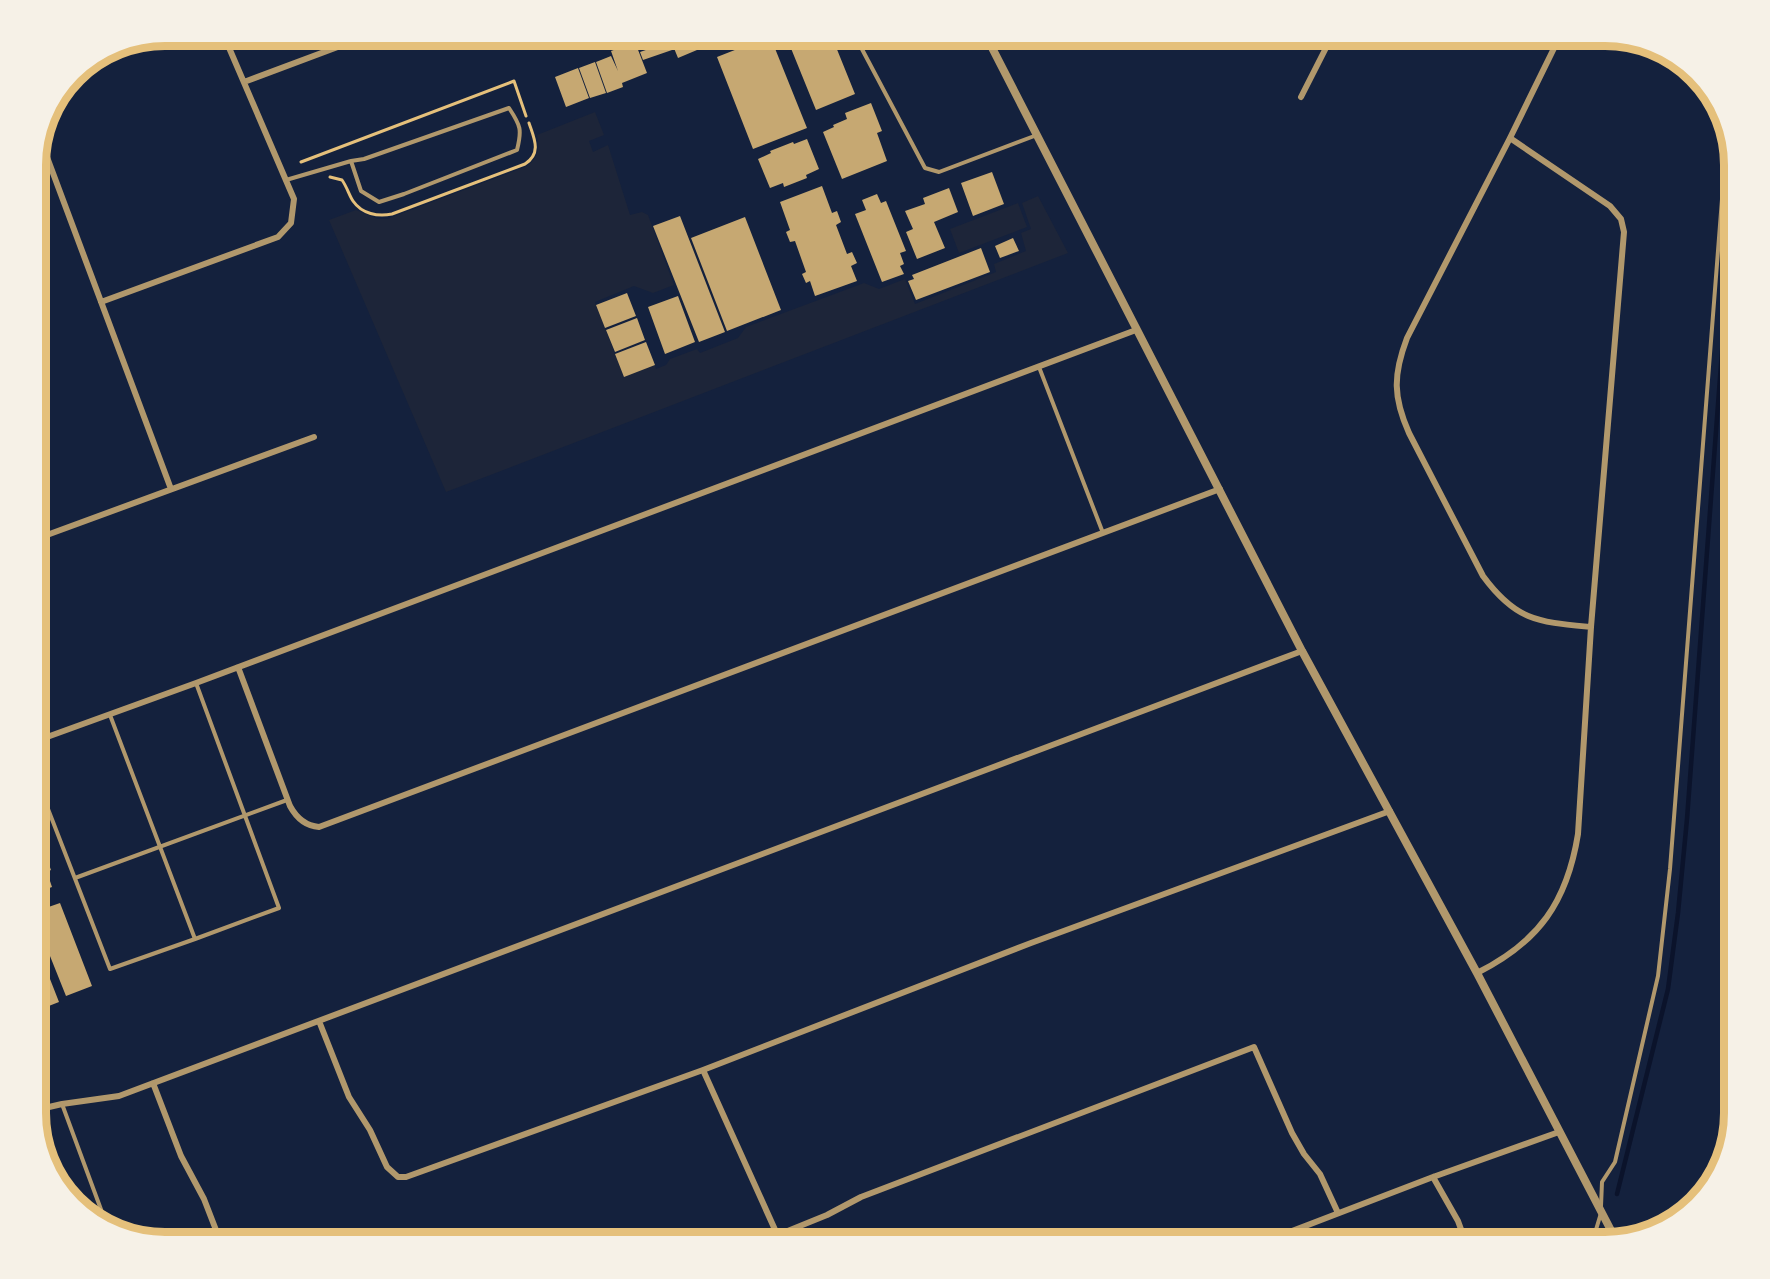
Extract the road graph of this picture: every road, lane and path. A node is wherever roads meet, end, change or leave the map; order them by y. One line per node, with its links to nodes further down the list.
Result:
1 (991, 46): 9 (street)
2 (1327, 46): 8 (street)
3 (1555, 46): 10 (street)
4 (229, 47): 7 (street)
5 (338, 47): 7 (street)
6 (861, 47): 9 (lane)
7 (244, 82): 16 (street)
8 (1301, 97)
9 (1037, 135): 18 (street)
10 (1510, 138): 25 (street); 25 (street)
11 (47, 159): 17 (street)
12 (351, 161): 12 (lane); 16 (lane)
13 (301, 162): 15 (path)
14 (1724, 174): 46 (lane)
15 (328, 178)
16 (285, 180): 17 (street)
17 (101, 302): 21 (street)
18 (1136, 330): 19 (street); 22 (street)
19 (1038, 366): 23 (lane); 27 (street)
20 (314, 437): 21 (street)
21 (171, 489): 24 (street)
22 (1220, 489): 23 (street); 26 (street)
23 (1103, 533): 31 (street)
24 (47, 535)
25 (1591, 627): 38 (street)
26 (1302, 651): 33 (street); 39 (street)
27 (238, 667): 28 (street); 31 (street)
28 (196, 683): 29 (street); 34 (lane)
29 (110, 714): 30 (street); 35 (lane)
30 (47, 737)
31 (287, 800): 34 (lane)
32 (47, 806): 36 (lane)
33 (1390, 811): 38 (street); 40 (street)
34 (245, 816): 35 (lane); 37 (lane)
35 (160, 847): 36 (lane); 37 (lane)
36 (75, 878): 37 (lane)
37 (195, 939)
38 (1477, 973): 44 (street)
39 (319, 1021): 40 (street); 41 (street)
40 (703, 1070): 50 (street)
41 (153, 1083): 42 (street); 49 (street)
42 (62, 1104): 43 (street); 48 (lane)
43 (47, 1107)
44 (1559, 1132): 45 (street); 46 (street)
45 (1433, 1177): 47 (street); 53 (street)
46 (1601, 1212): 54 (lane); 55 (street)
47 (1338, 1213): 51 (street); 52 (street)
48 (103, 1215)
49 (217, 1232)
50 (777, 1232)
51 (785, 1232)
52 (1289, 1232)
53 (1462, 1232)
54 (1595, 1232)
55 (1611, 1232)

